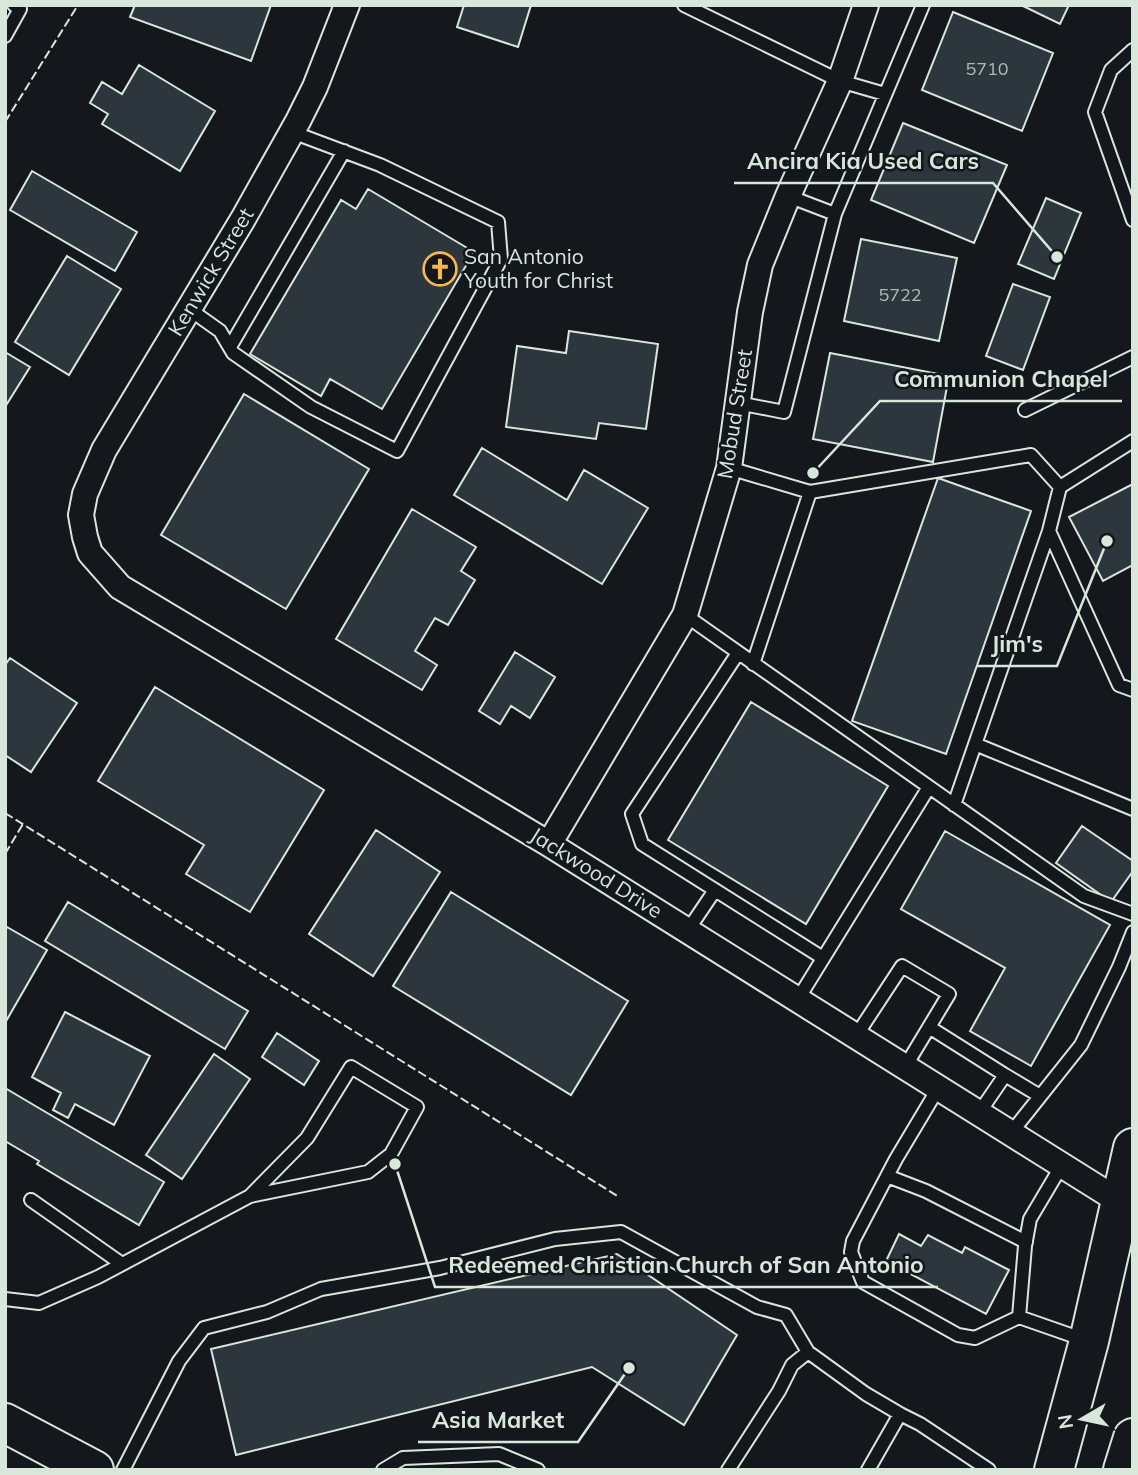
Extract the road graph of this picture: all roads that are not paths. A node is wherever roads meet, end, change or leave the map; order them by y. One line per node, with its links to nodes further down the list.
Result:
1 (14, 5): 6 (lane)
2 (347, 5): 10 (street, Kenwick Street)
3 (684, 5): 8 (lane)
4 (866, 5): 8 (street, Mobud Street)
5 (923, 5): 9 (lane)
6 (5, 36)
7 (1133, 50): 14 (lane)
8 (840, 81): 9 (lane); 12 (street, Mobud Street)
9 (886, 94): 13 (lane)
10 (292, 132): 11 (lane); 15 (street, Kenwick Street)
11 (344, 151): 16 (lane); 16 (lane)
12 (788, 196): 13 (lane); 18 (street, Mobud Street)
13 (835, 214): 18 (lane)
14 (1133, 220)
15 (189, 309): 16 (lane); 25 (street, Kenwick Street)
16 (230, 347)
17 (1133, 357): 19 (lane)
18 (738, 403): 21 (street, Mobud Street)
19 (1025, 410)
20 (1133, 441): 22 (lane)
21 (729, 468): 23 (lane); 26 (street, Mobud Street)
22 (1060, 487): 23 (lane); 24 (lane)
23 (810, 492): 28 (lane)
24 (1049, 531): 29 (lane); 30 (lane)
25 (85, 537): 34 (street, Jackwood Drive)
26 (684, 615): 27 (lane); 34 (street, Mobud Street)
27 (738, 653): 28 (lane); 35 (lane)
28 (754, 664): 31 (lane)
29 (1133, 690)
30 (975, 744): 32 (lane); 33 (lane)
31 (929, 787): 32 (lane); 39 (lane)
32 (954, 805): 36 (lane)
33 (1133, 809)
34 (549, 844): 37 (street, Jackwood Drive)
35 (715, 890): 37 (lane); 39 (lane)
36 (1133, 914)
37 (688, 930): 40 (street, Jackwood Drive)
38 (1133, 932): 46 (lane)
39 (823, 958): 40 (lane)
40 (798, 999): 42 (street, Jackwood Drive)
41 (929, 1027): 42 (lane); 43 (lane); 44 (lane)
42 (856, 1036): 43 (street, Jackwood Drive)
43 (905, 1066): 45 (street, Jackwood Drive)
44 (1005, 1075): 46 (lane); 47 (lane)
45 (939, 1087): 47 (street, Jackwood Drive); 51 (lane)
46 (1040, 1096): 48 (lane)
47 (979, 1113): 48 (street, Jackwood Drive)
48 (1011, 1133): 50 (street, Jackwood Drive)
49 (1133, 1148): 54 (main road)
50 (1062, 1165): 54 (street, Jackwood Drive); 55 (lane)
51 (887, 1176): 55 (lane); 58 (lane)
52 (250, 1196): 52 (lane); 56 (lane)
53 (31, 1200): 56 (lane)
54 (1119, 1201): 59 (main road)
55 (1026, 1242): 58 (lane)
56 (122, 1264): 57 (lane)
57 (5, 1299)
58 (1019, 1317): 59 (lane)
59 (1089, 1341): 71 (main road)
60 (808, 1352): 61 (lane); 65 (lane); 68 (lane)
61 (900, 1414): 69 (lane); 70 (lane)
62 (5, 1423): 64 (main road)
63 (1133, 1438): 72 (main road)
64 (72, 1465)
65 (123, 1470)
66 (383, 1470): 67 (lane)
67 (538, 1470)
68 (728, 1470)
69 (867, 1470)
70 (989, 1470)
71 (1054, 1470)
72 (1123, 1470)

